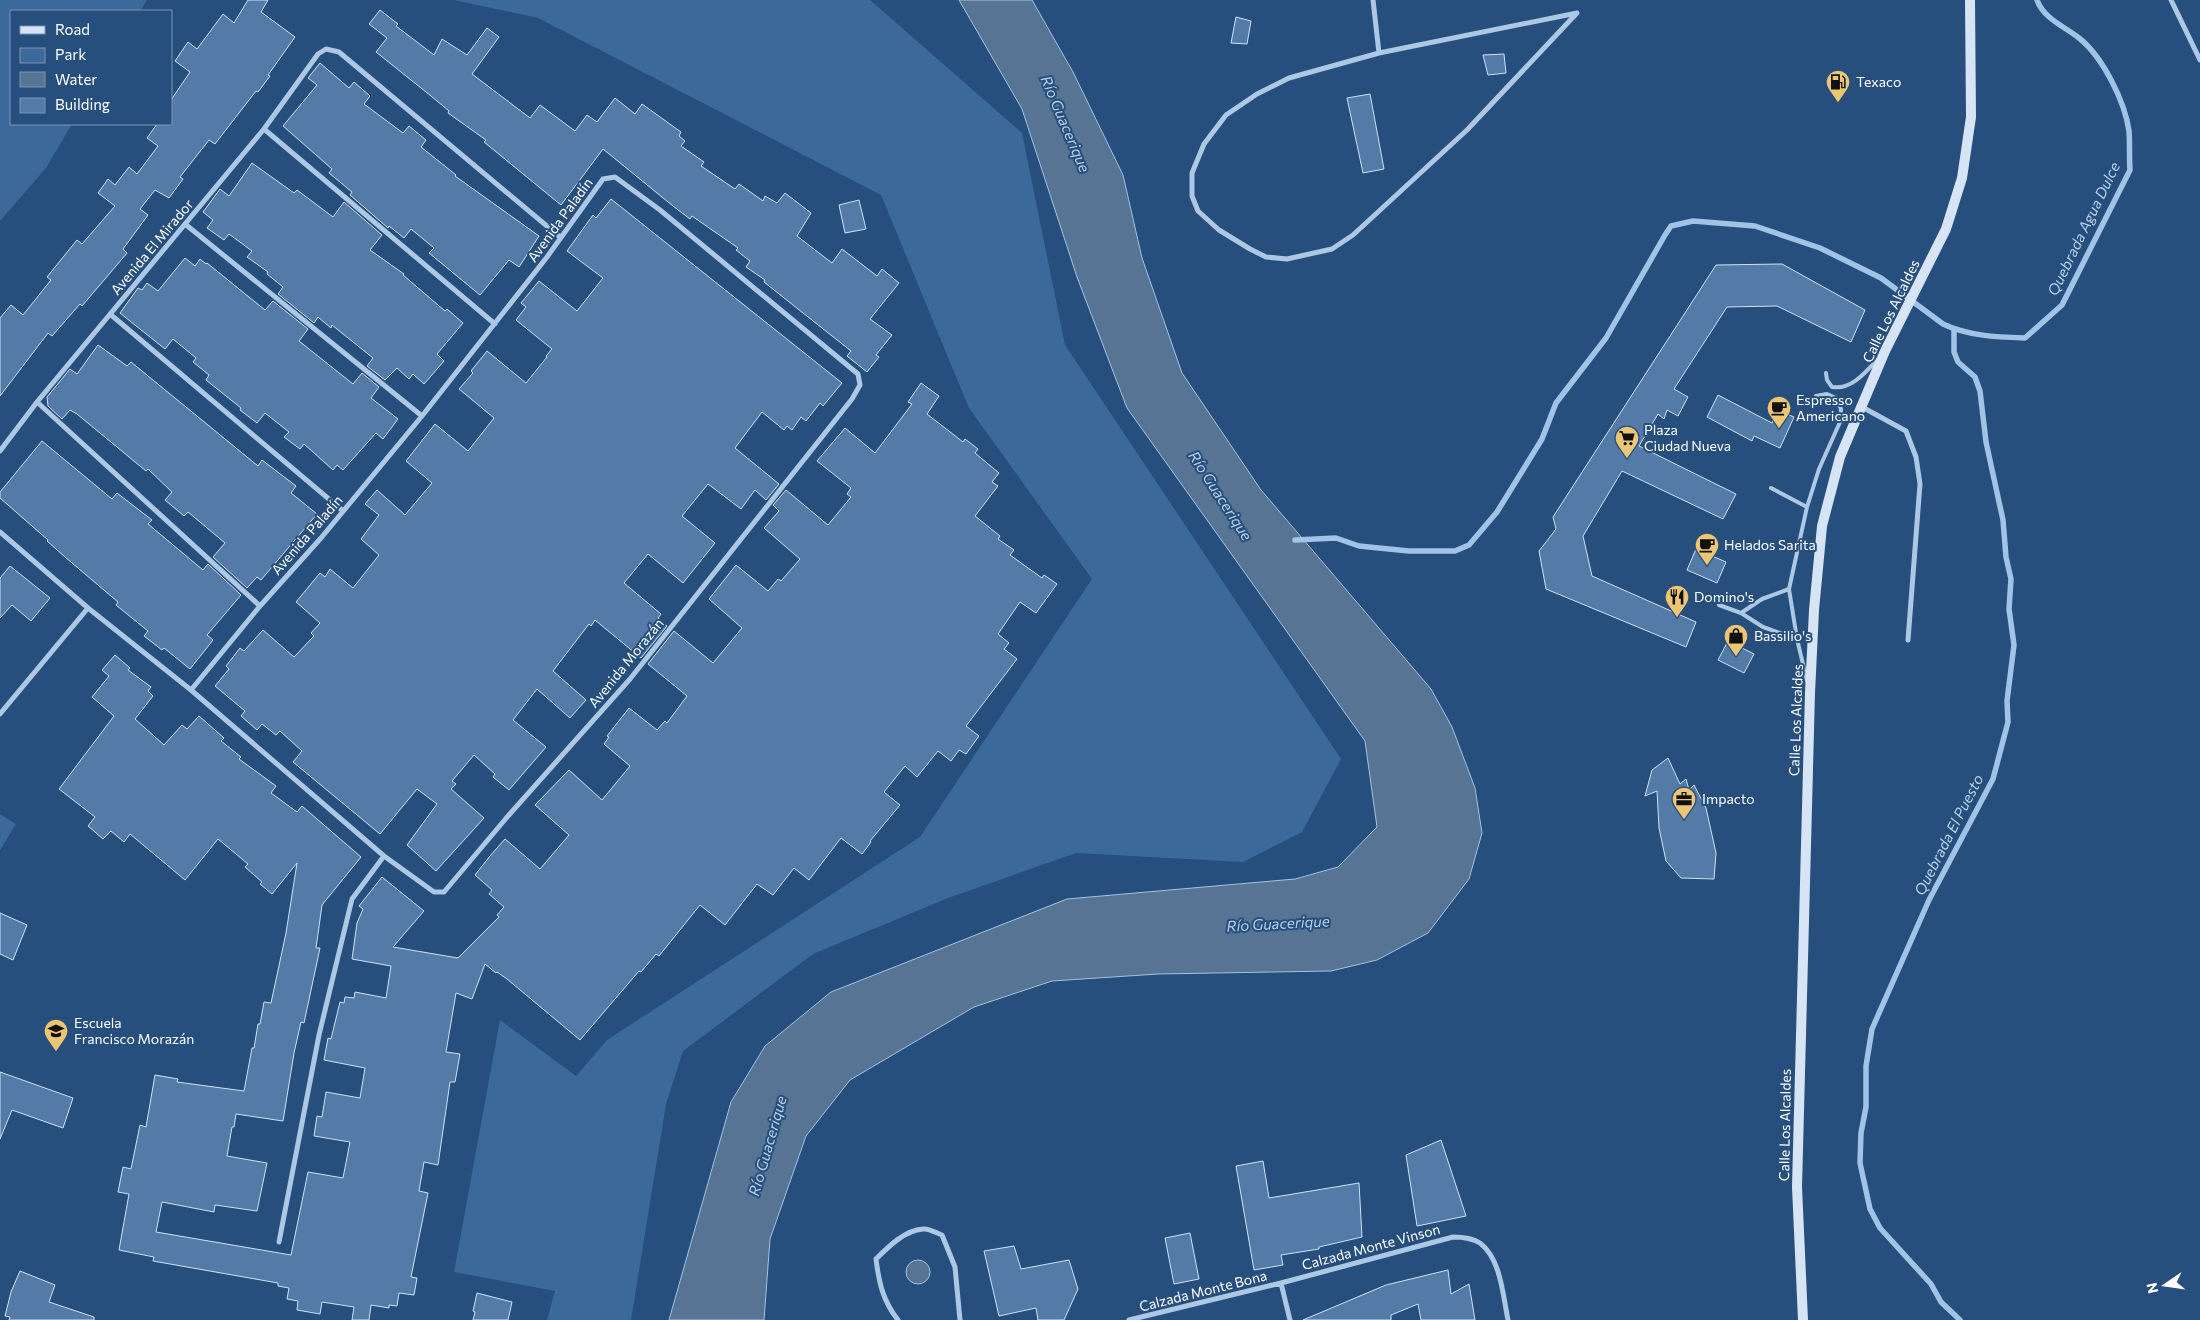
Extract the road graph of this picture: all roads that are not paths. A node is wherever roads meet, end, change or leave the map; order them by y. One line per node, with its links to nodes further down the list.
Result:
1 (1373, 0): 4 (street)
2 (1970, 0): 11 (main road, Calle Los Alcaldes)
3 (2171, 0): 5 (street)
4 (1379, 53): 4 (street)
5 (2200, 60)
6 (264, 129): 7 (street, Avenida El Mirador); 8 (street, Avenida El Mirador); 10 (street)
7 (185, 224): 9 (street, Avenida El Mirador); 17 (street)
8 (560, 237): 10 (street, Avenida Paladín); 13 (street, Avenida Paladín)
9 (110, 314): 15 (street, Avenida El Mirador); 21 (street)
10 (495, 324): 17 (street, Avenida Paladín)
11 (1886, 351): 12 (lane); 16 (main road, Calle Los Alcaldes)
12 (1826, 373)
13 (860, 385): 33 (street, Avenida Morazán)
14 (1816, 396): 20 (lane)
15 (37, 402): 18 (street, Avenida El Mirador); 25 (street)
16 (1860, 406): 29 (street); 31 (main road, Calle Los Alcaldes)
17 (422, 416): 21 (street, Avenida Paladín)
18 (0, 451)
19 (1771, 488): 20 (lane)
20 (1807, 508): 23 (lane)
21 (343, 511): 25 (street, Avenida Paladín)
22 (0, 532): 26 (street)
23 (1789, 589): 27 (lane); 28 (lane)
24 (1720, 605): 27 (lane)
25 (260, 606): 30 (street, Avenida Paladín)
26 (88, 608): 30 (street); 32 (street)
27 (1741, 613): 28 (lane)
28 (1797, 639): 31 (lane)
29 (1908, 640)
30 (190, 690): 33 (street, Avenida Morazán)
31 (1810, 693): 41 (main road, Calle Los Alcaldes)
32 (0, 714)
33 (384, 856): 34 (street)
34 (279, 1242)
35 (1282, 1283): 38 (street, Calzada Monte Bona); 39 (street); 40 (street, Calzada Monte Vinson)
36 (898, 1320): 37 (street)
37 (960, 1320)
38 (1129, 1320)
39 (1290, 1320)
40 (1508, 1320)
41 (1803, 1320)

